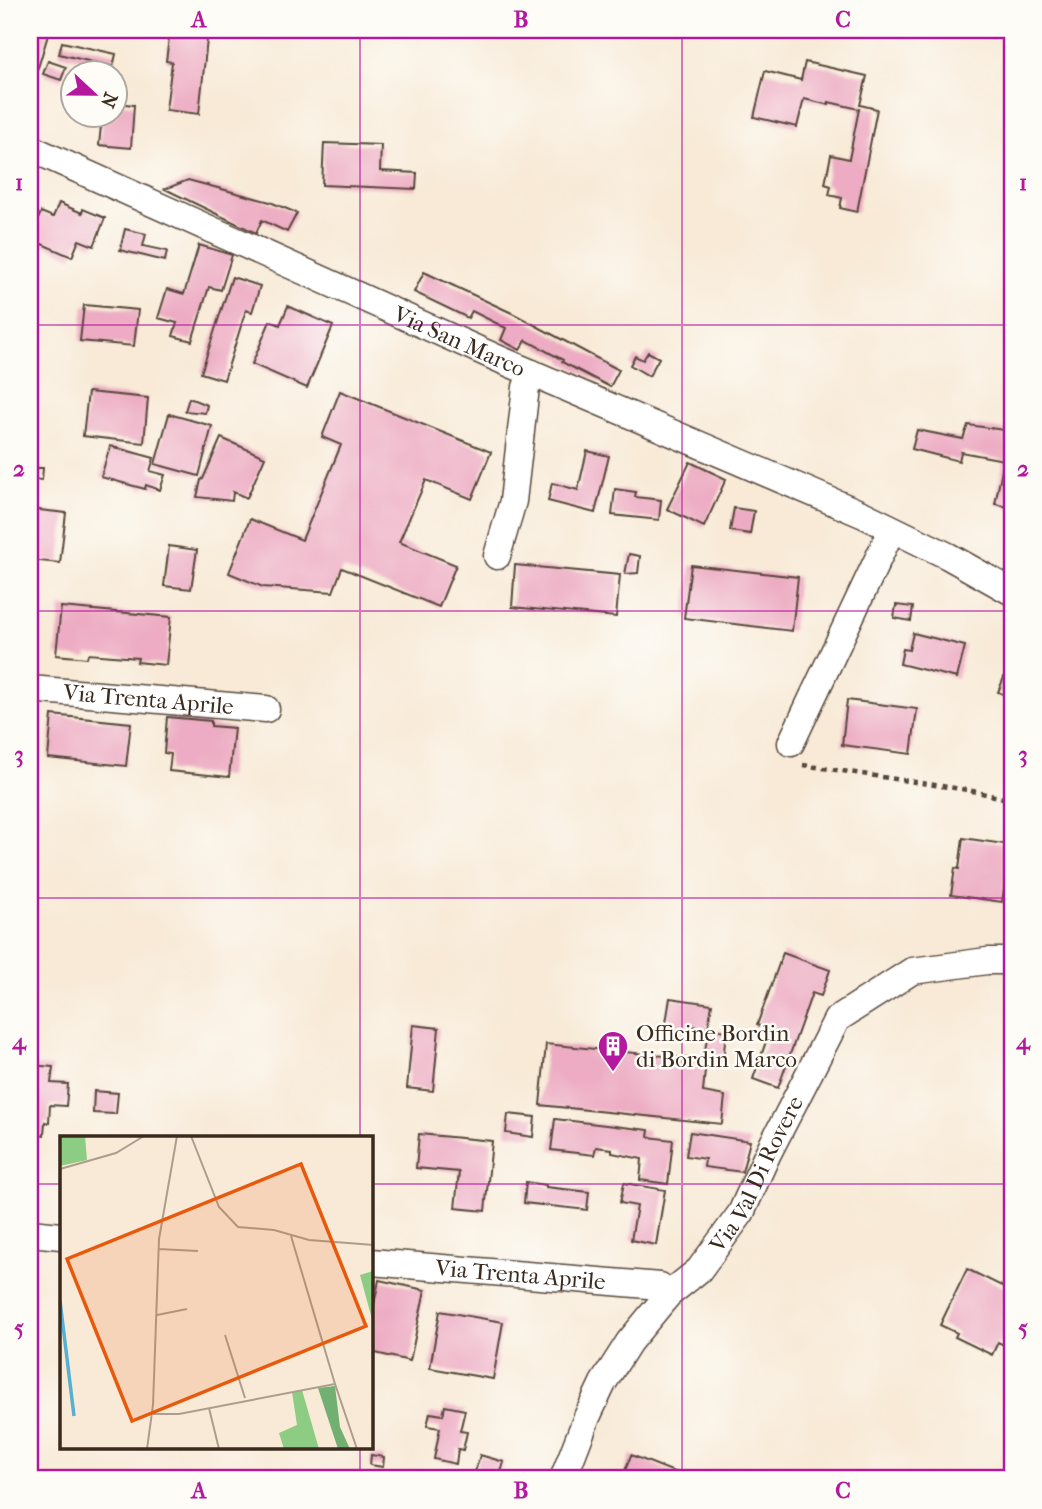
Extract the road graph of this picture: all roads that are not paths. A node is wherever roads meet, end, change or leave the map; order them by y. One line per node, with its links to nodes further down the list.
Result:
1 (30, 148): 2 (street, Via San Marco)
2 (532, 373): 3 (street, Via San Marco); 4 (street)
3 (892, 529): 5 (street, Via San Marco); 8 (street)
4 (498, 556)
5 (1012, 592)
6 (30, 689): 7 (street, Via Trenta Aprile)
7 (266, 709)
8 (797, 754)
9 (1012, 961): 13 (street, Via Val Di Rovere)
10 (30, 1233): 11 (street)
11 (60, 1236)
12 (373, 1262): 13 (street, Via Trenta Aprile)
13 (668, 1295): 14 (street, Via Val Di Rovere)
14 (563, 1479)

